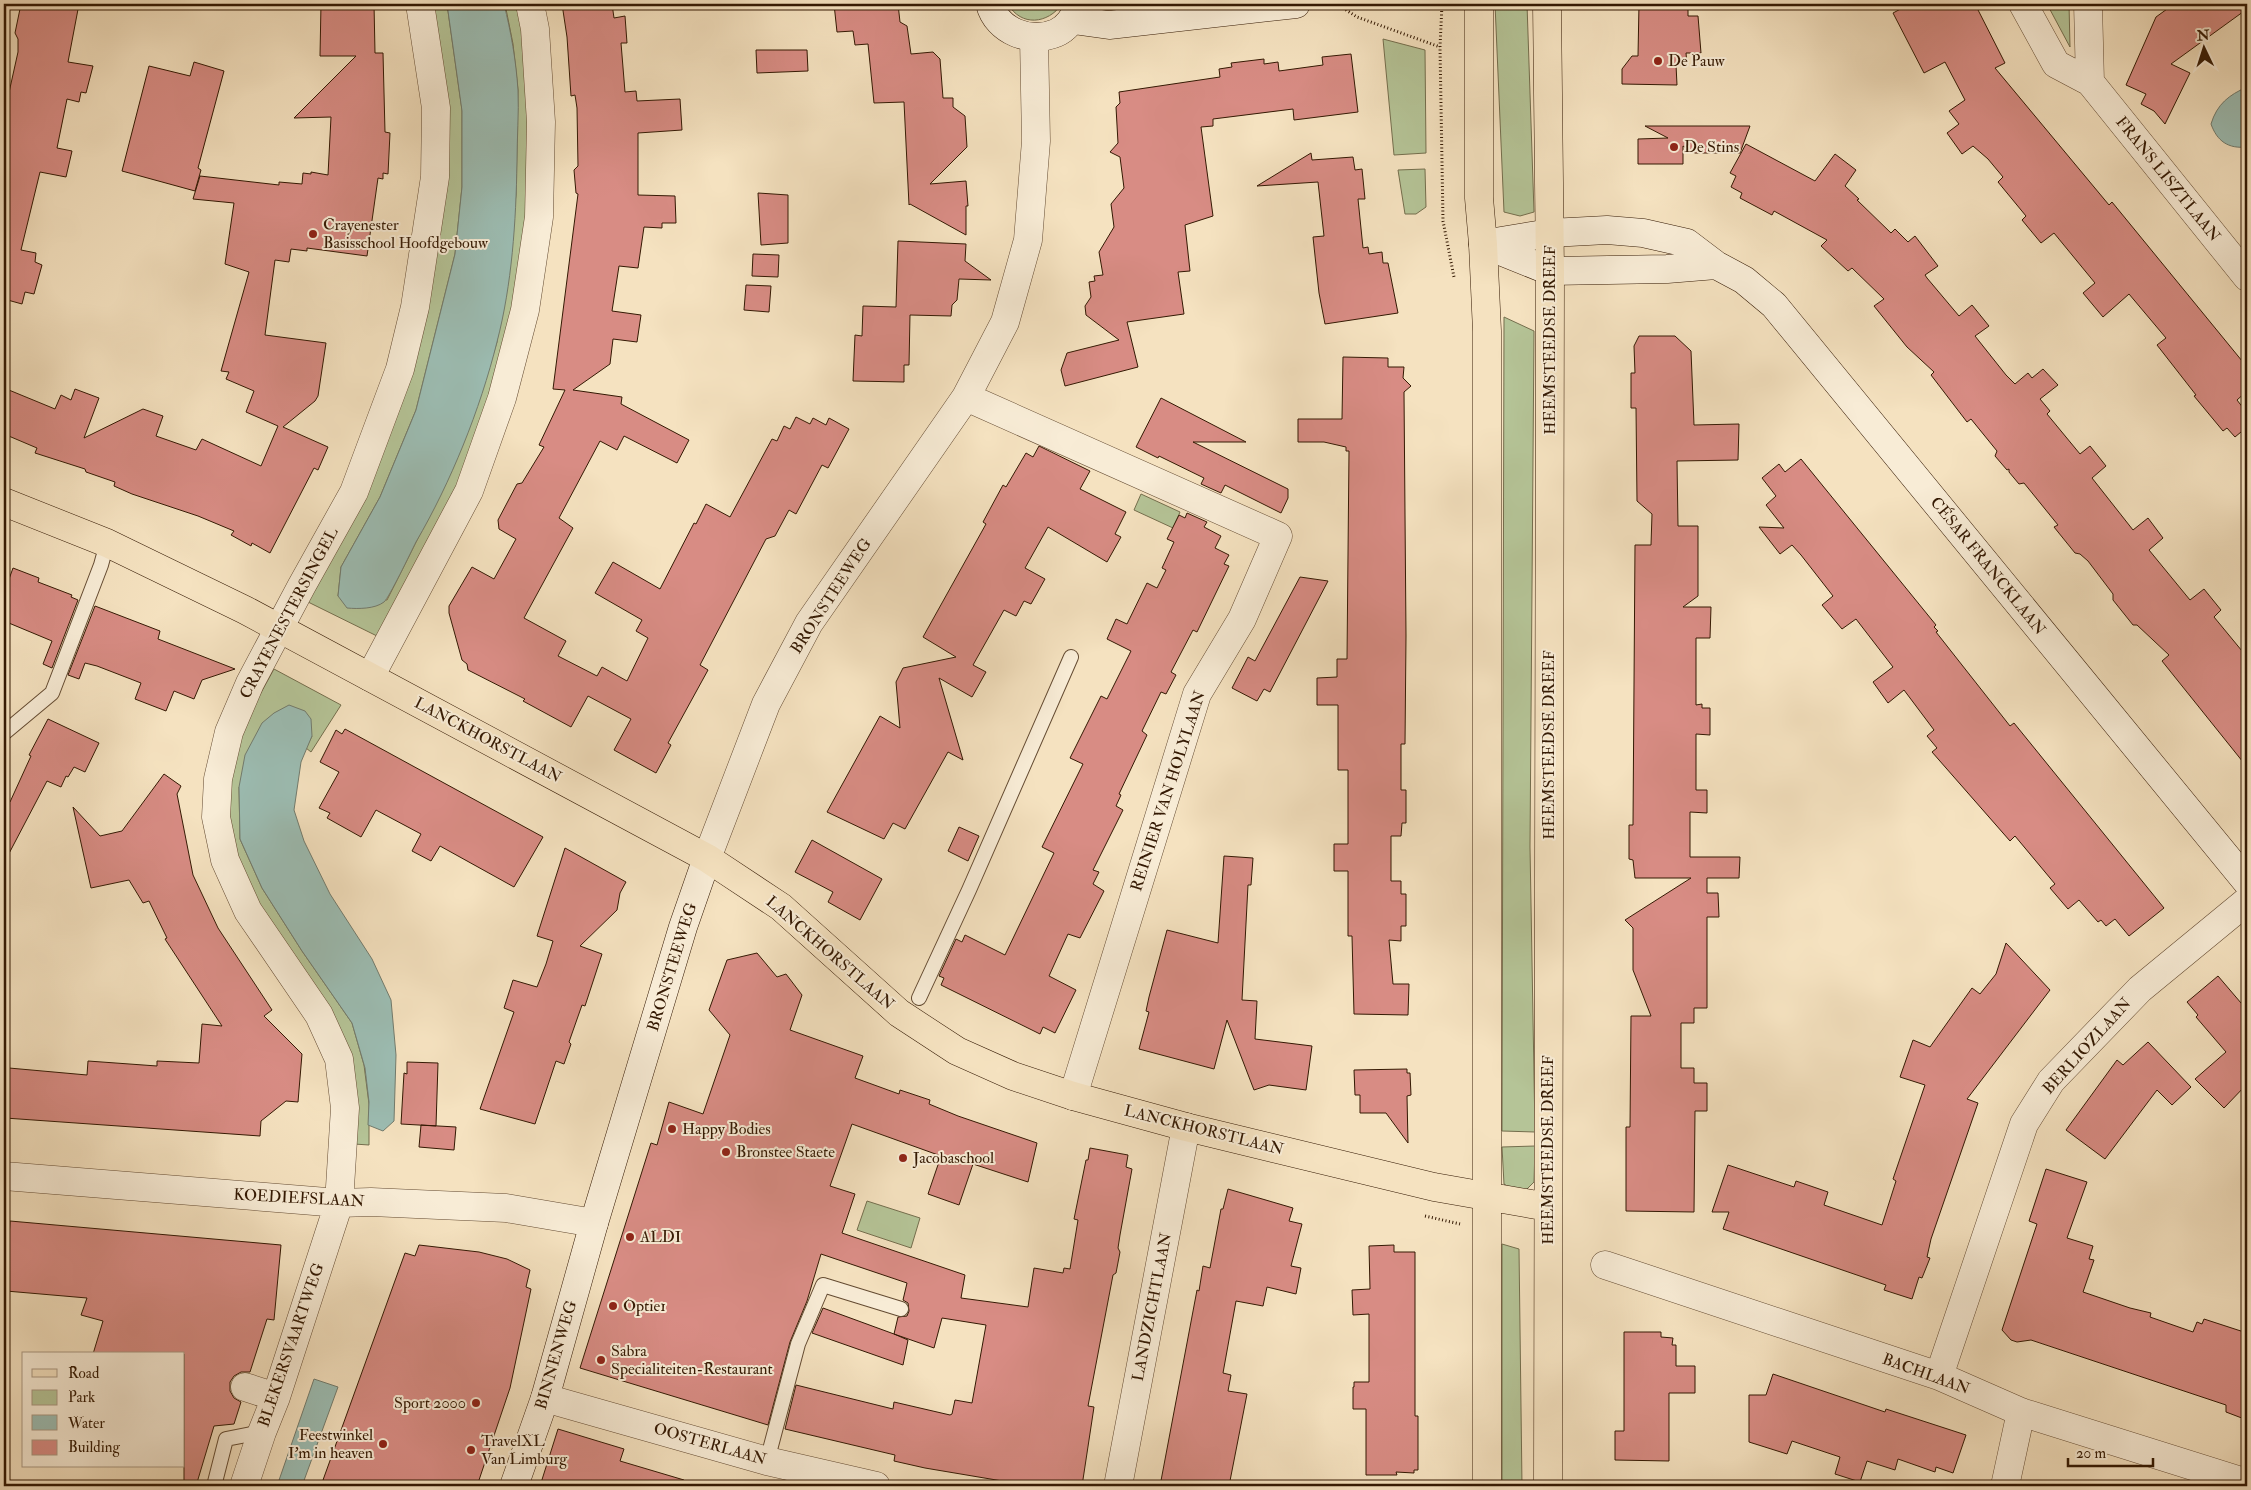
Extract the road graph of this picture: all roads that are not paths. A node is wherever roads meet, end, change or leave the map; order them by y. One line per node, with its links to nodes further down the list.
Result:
1 (420, 4): 20 (street, CRAYENESTERSINGEL)
2 (530, 4): 22 (street)
3 (990, 4): 10 (street)
4 (1296, 4): 9 (street)
5 (1479, 4): 13 (main road)
6 (1547, 4): 12 (main road, HEEMSTEEDSE DREEF)
7 (2023, 4): 11 (street)
8 (2088, 4): 11 (street)
9 (1076, 12): 10 (street)
10 (1034, 38): 17 (street, BRONSTEEWEG)
11 (2090, 82): 16 (street, FRANS LISZTLAAN)
12 (1550, 233): 13 (street, CÉSAR FRANCKLAAN); 14 (street, CÉSAR FRANCKLAAN); 15 (main road, HEEMSTEEDSE DREEF)
13 (1484, 244): 15 (street); 31 (main road)
14 (1716, 265): 15 (street); 25 (street, CÉSAR FRANCKLAAN)
15 (1550, 271): 33 (main road, HEEMSTEEDSE DREEF)
16 (2247, 277)
17 (966, 397): 24 (street, BRONSTEEWEG); 28 (street, REINIER VAN HOLYLAAN)
18 (4, 502): 19 (main road, LANCKHORSTLAAN)
19 (107, 543): 20 (main road, LANCKHORSTLAAN); 23 (lane)
20 (280, 628): 22 (main road, LANCKHORSTLAAN); 32 (street, CRAYENESTERSINGEL)
21 (1071, 657): 27 (lane)
22 (370, 677): 24 (main road, LANCKHORSTLAAN)
23 (4, 733)
24 (707, 858): 28 (main road, LANCKHORSTLAAN); 34 (street, BRONSTEEWEG)
25 (2247, 882)
26 (2247, 901): 37 (street, BERLIOZLAAN)
27 (918, 998)
28 (1073, 1096): 29 (main road, LANCKHORSTLAAN)
29 (1186, 1127): 31 (main road, LANCKHORSTLAAN); 50 (street, LANDZICHTLAAN)
30 (4, 1176): 32 (street, KOEDIEFSLAAN)
31 (1487, 1196): 33 (main road, LANCKHORSTLAAN); 51 (main road)
32 (339, 1203): 34 (street, KOEDIEFSLAAN); 39 (street, BLEKERSVAARTWEG)
33 (1548, 1207): 52 (main road, HEEMSTEEDSE DREEF)
34 (594, 1223): 40 (street, BINNENWEG)
35 (1606, 1265): 37 (street, BACHLAAN)
36 (901, 1309): 43 (lane)
37 (1939, 1376): 41 (street, BACHLAAN)
38 (245, 1387): 39 (street)
39 (276, 1397): 42 (street, BLEKERSVAARTWEG)
40 (545, 1398): 43 (street, OOSTERLAAN); 48 (street, BINNENWEG)
41 (2021, 1412): 45 (street, BACHLAAN); 53 (street)
42 (262, 1432): 46 (lane); 47 (street, BLEKERSVAARTWEG)
43 (768, 1461): 44 (street, OOSTERLAAN)
44 (814, 1480): 49 (street, OOSTERLAAN)
45 (2247, 1483)
46 (214, 1486)
47 (244, 1486)
48 (514, 1486)
49 (876, 1486)
50 (1118, 1486)
51 (1487, 1486)
52 (1548, 1486)
53 (2005, 1486)

